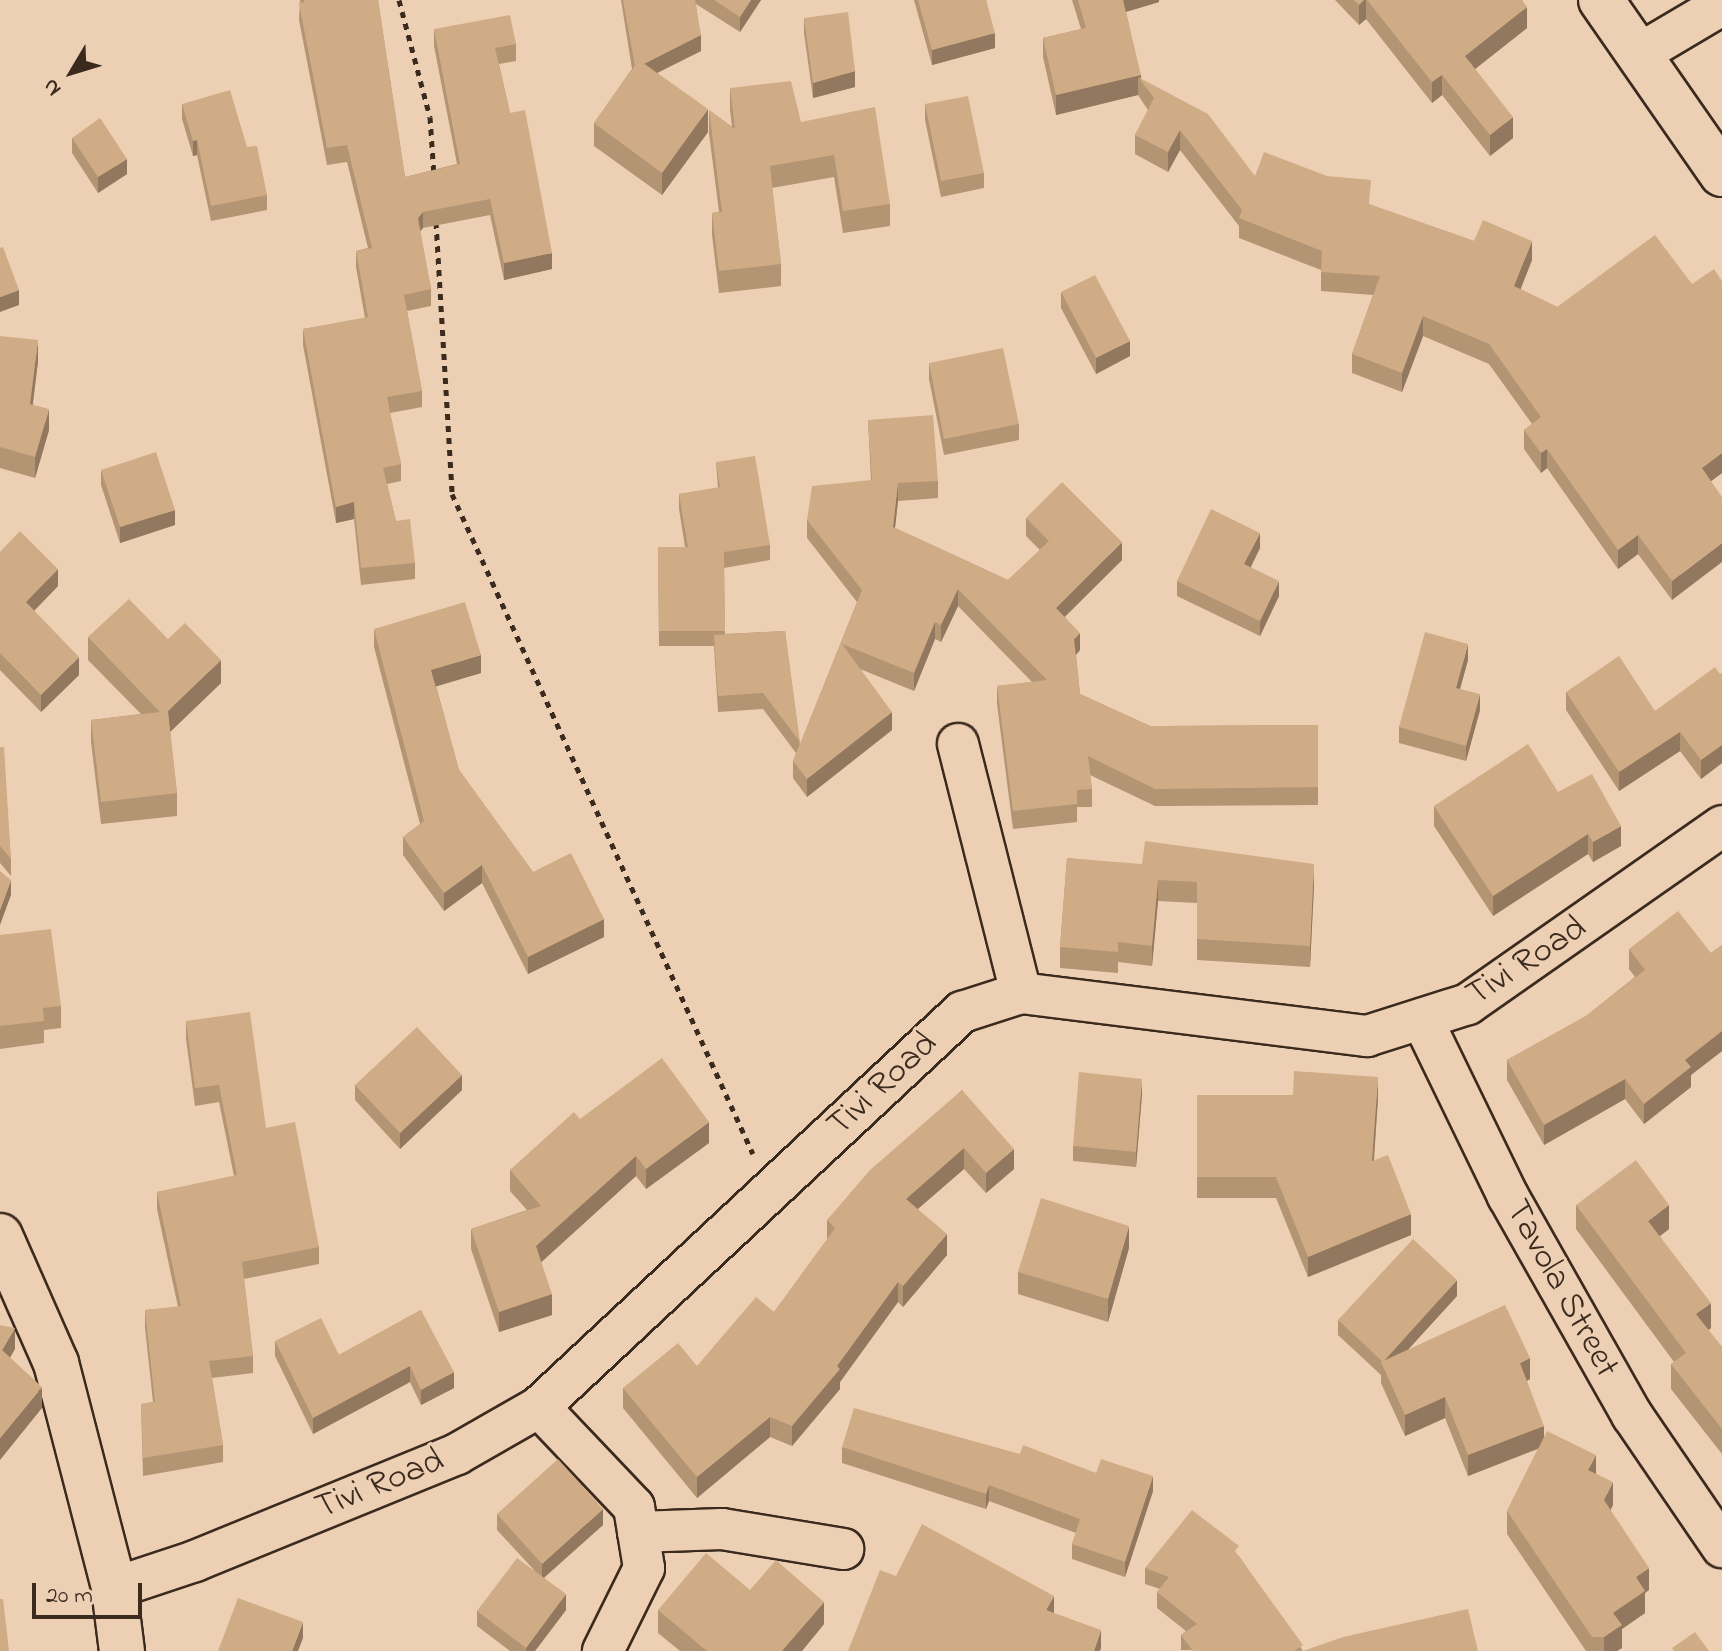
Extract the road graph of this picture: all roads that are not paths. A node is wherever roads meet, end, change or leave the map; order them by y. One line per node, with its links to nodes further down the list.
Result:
1 (1601, 0): 3 (street)
2 (1722, 5): 3 (street)
3 (1639, 54): 4 (street)
4 (1722, 174)
5 (958, 744): 7 (street)
6 (1722, 826): 8 (street, Tivi Road)
7 (1021, 993): 8 (street, Tivi Road); 10 (street, Tivi Road)
8 (1422, 1019): 12 (street, Tavola Street)
9 (0, 1236): 14 (street)
10 (539, 1407): 11 (street); 14 (street, Tivi Road)
11 (638, 1532): 13 (street); 16 (street)
12 (1722, 1547)
13 (843, 1549)
14 (114, 1588): 15 (street)
15 (122, 1651)
16 (603, 1651)

